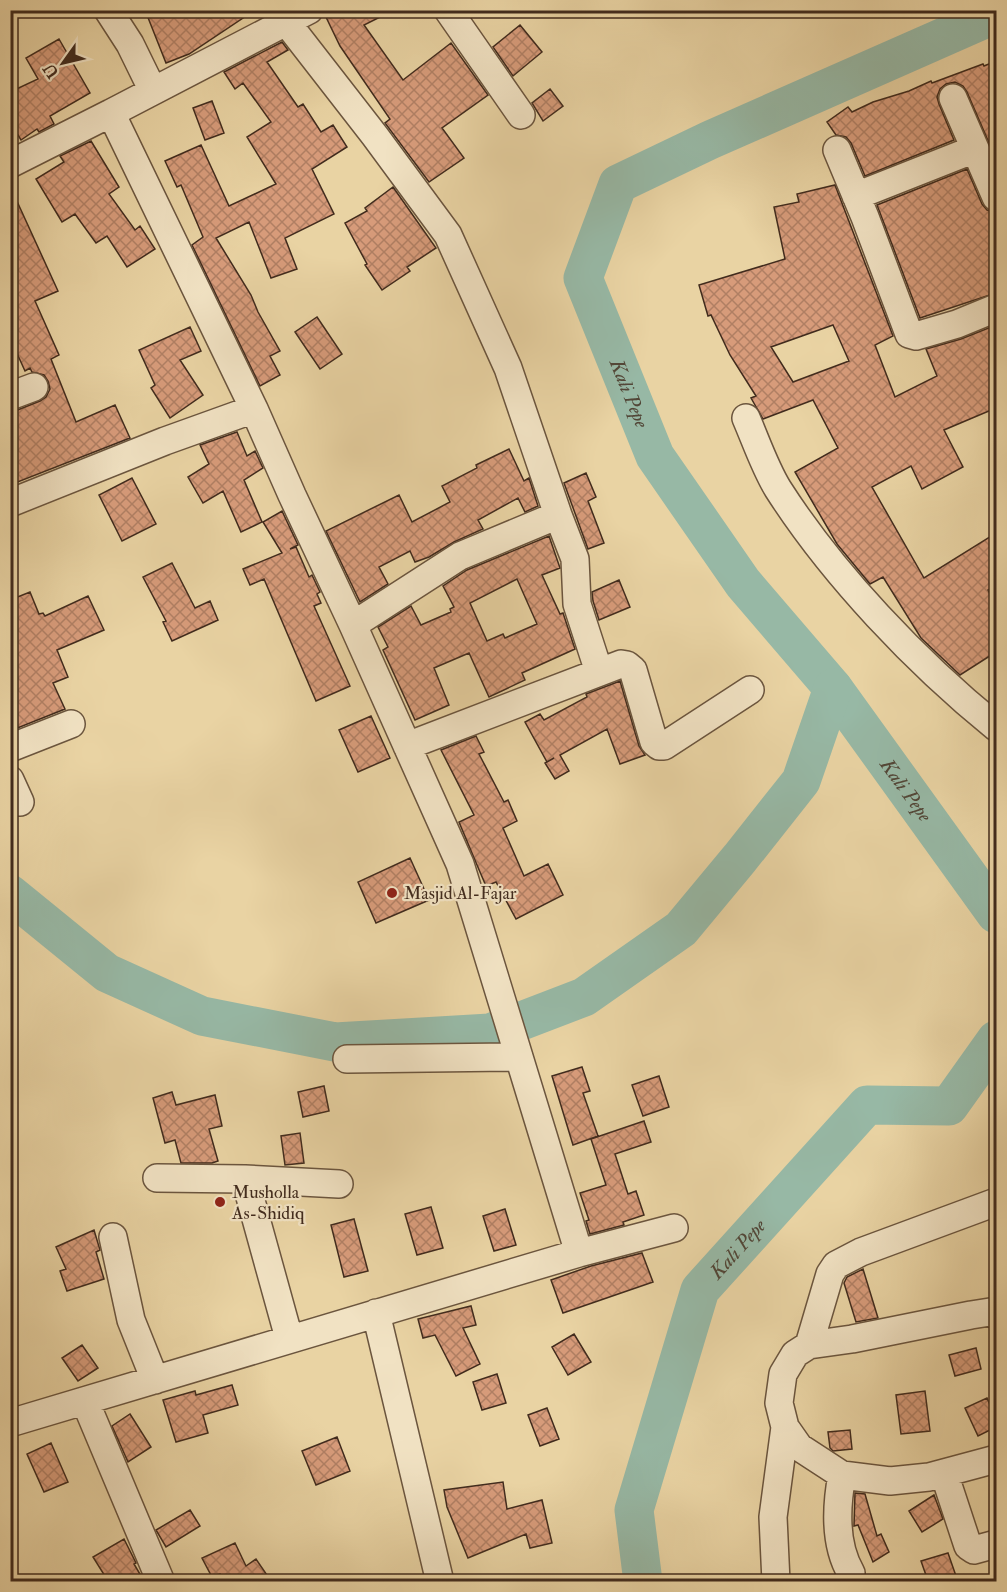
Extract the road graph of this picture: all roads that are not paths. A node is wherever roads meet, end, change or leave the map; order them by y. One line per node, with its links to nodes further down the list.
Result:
1 (108, 10): 4 (street)
2 (448, 10): 7 (street)
3 (291, 14): 4 (street); 17 (street)
4 (153, 91): 6 (street)
5 (952, 98): 8 (street)
6 (111, 113): 10 (street); 14 (street)
7 (521, 115)
8 (975, 149): 11 (street); 12 (street)
9 (837, 150): 11 (street)
10 (10, 164)
11 (856, 196): 13 (street)
12 (996, 197)
13 (996, 308)
14 (254, 409): 16 (street); 18 (street)
15 (746, 418): 22 (street)
16 (10, 503)
17 (558, 515): 18 (street); 19 (street)
18 (353, 625): 23 (street)
19 (599, 672): 20 (street); 23 (street)
20 (750, 690)
21 (71, 724): 24 (street)
22 (996, 727)
23 (406, 746): 25 (street)
24 (10, 748)
25 (518, 1053): 26 (street); 33 (street)
26 (347, 1059)
27 (157, 1178): 28 (street)
28 (245, 1179): 29 (street); 36 (street)
29 (339, 1184)
30 (996, 1202): 37 (street)
31 (674, 1228): 33 (street)
32 (113, 1237): 38 (street)
33 (579, 1253): 34 (street)
34 (376, 1313): 36 (street); 48 (street)
35 (996, 1315): 37 (street)
36 (289, 1338): 38 (street)
37 (809, 1345): 41 (street)
38 (154, 1380): 39 (street)
39 (85, 1401): 40 (street); 47 (street)
40 (10, 1423)
41 (785, 1427): 44 (street); 49 (street)
42 (996, 1459): 43 (street)
43 (944, 1473): 44 (street); 45 (street)
44 (842, 1475): 46 (street)
45 (996, 1544)
46 (851, 1573)
47 (161, 1581)
48 (440, 1581)
49 (776, 1581)

